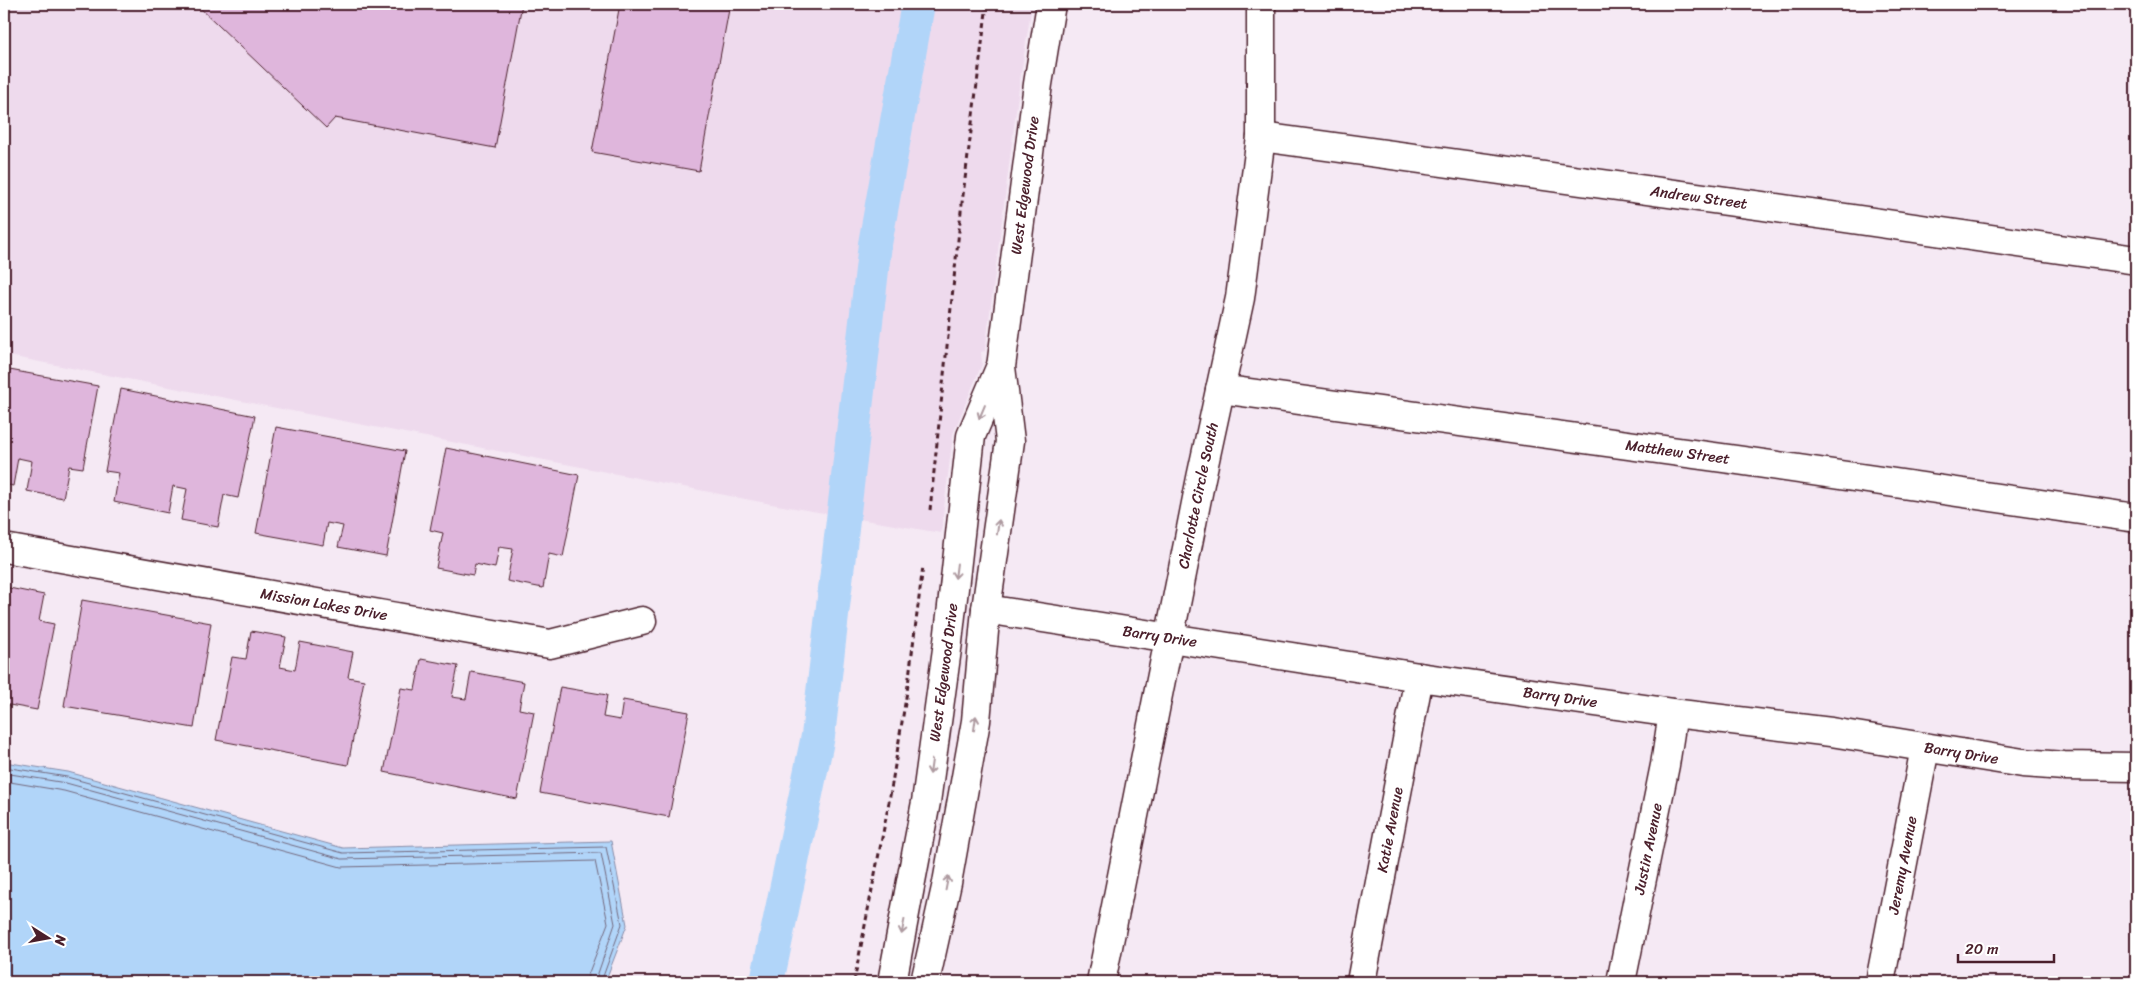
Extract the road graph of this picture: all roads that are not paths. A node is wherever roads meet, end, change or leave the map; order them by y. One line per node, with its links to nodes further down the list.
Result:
1 (1051, 4): 5 (street, West Edgewood Drive)
2 (1261, 4): 3 (street, Charlotte Circle South)
3 (1261, 138): 4 (street, Andrew Street); 6 (street, Charlotte Circle South)
4 (2136, 260)
5 (1001, 367): 9 (street, West Edgewood Drive, one-way to 5); 16 (street, West Edgewood Drive, one-way to 16)
6 (1220, 389): 7 (street, Matthew Street); 11 (street, Charlotte Circle South)
7 (2136, 518)
8 (4, 548): 10 (street, Mission Lakes Drive)
9 (986, 609): 11 (street, Barry Drive); 17 (street, West Edgewood Drive, one-way to 9)
10 (642, 621)
11 (1170, 637): 12 (street, Barry Drive); 18 (street, Charlotte Circle South)
12 (1419, 677): 13 (street, Barry Drive); 19 (street, Katie Avenue)
13 (1672, 713): 14 (street, Barry Drive); 20 (street, Justin Avenue)
14 (1925, 748): 15 (street, Barry Drive); 21 (street, Jeremy Avenue)
15 (2136, 767)
16 (892, 982)
17 (925, 982)
18 (1101, 982)
19 (1361, 982)
20 (1621, 982)
21 (1880, 982)

